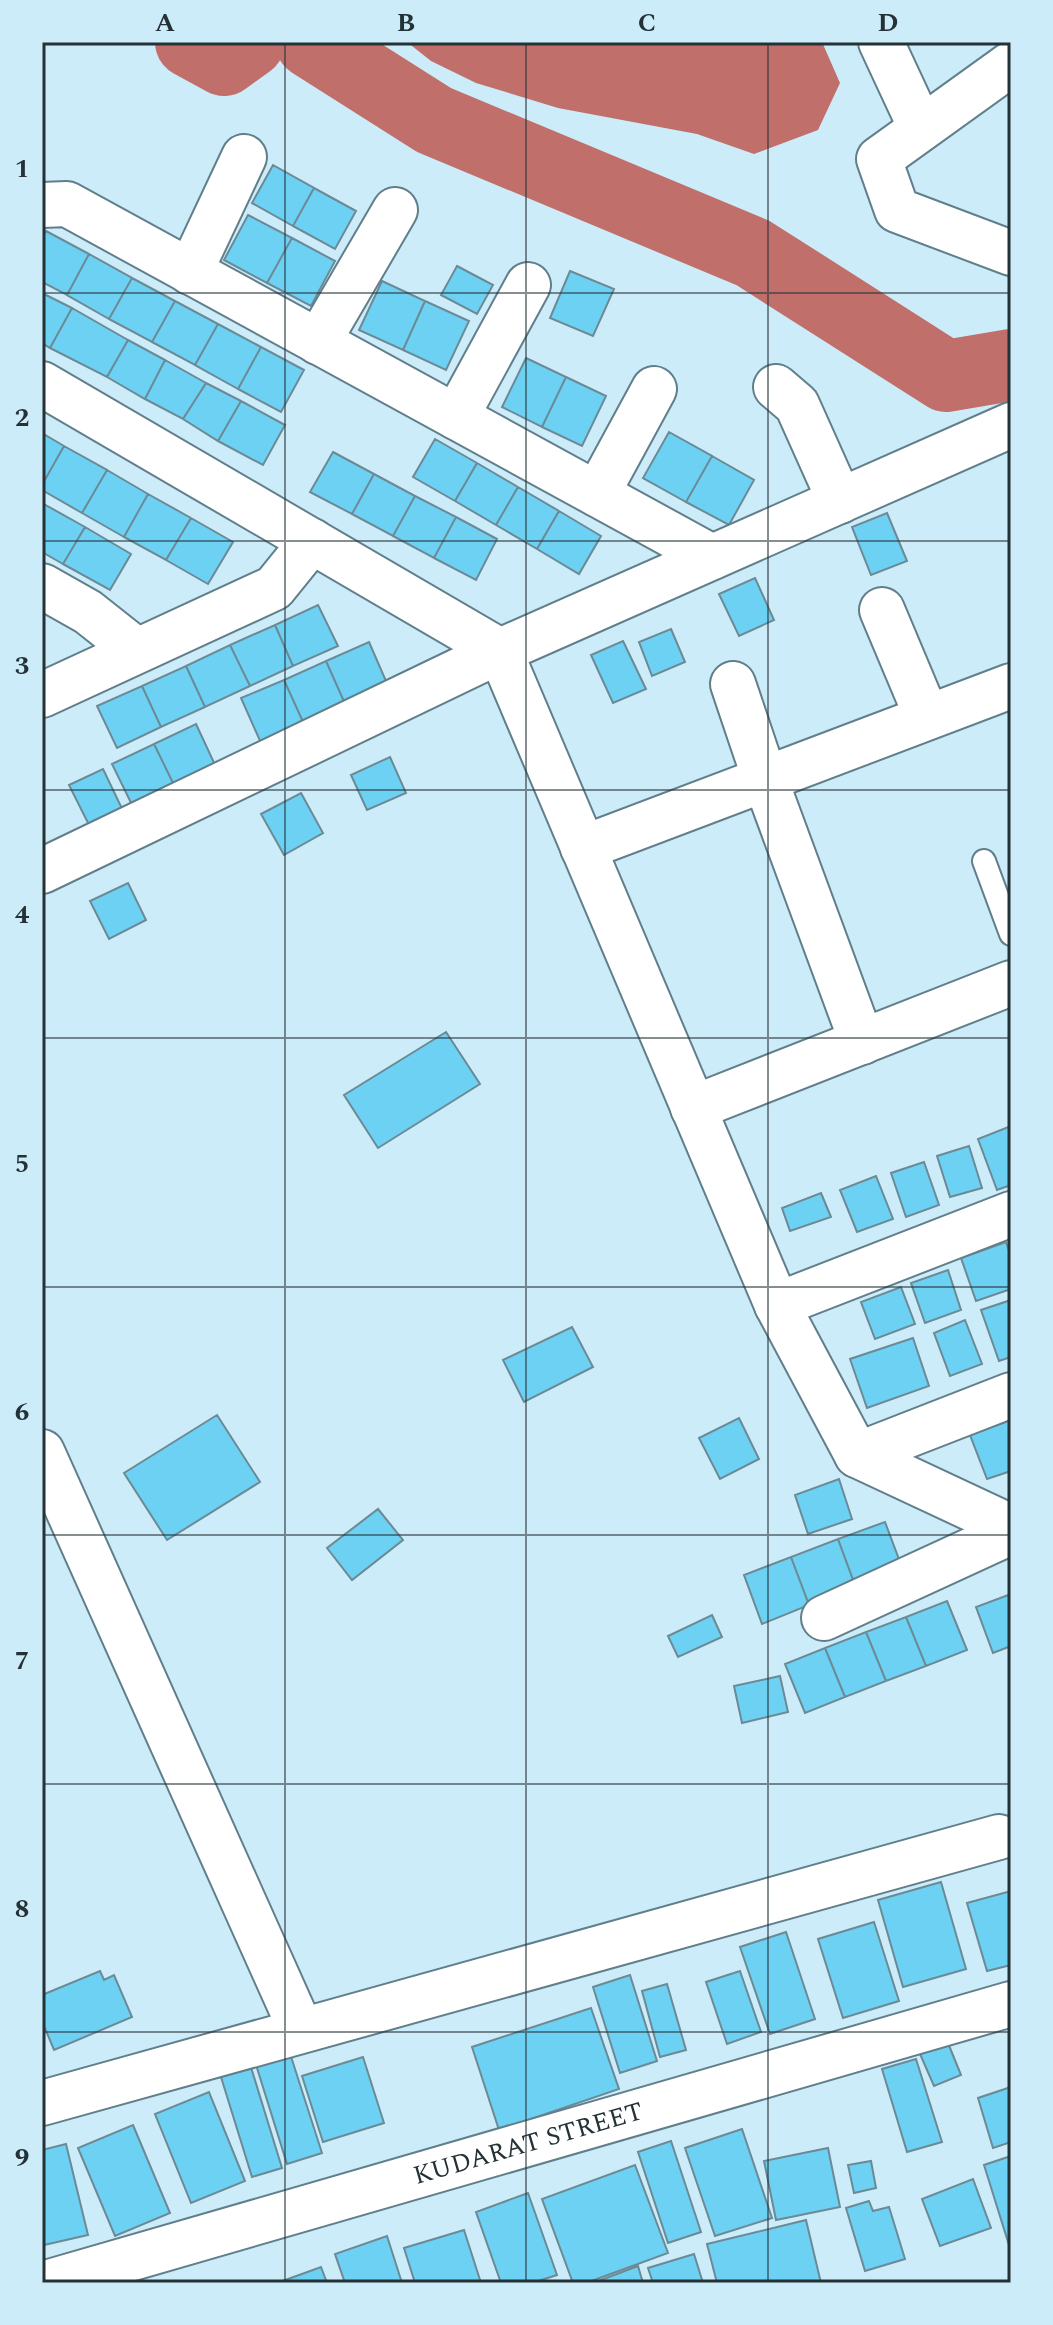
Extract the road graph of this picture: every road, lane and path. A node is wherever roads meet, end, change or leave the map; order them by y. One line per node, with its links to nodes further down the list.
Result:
1 (881, 42): 3 (street)
2 (1011, 64): 3 (street)
3 (921, 128): 7 (street)
4 (244, 157): 8 (street)
5 (42, 205): 8 (street)
6 (395, 210): 10 (street)
7 (1011, 253)
8 (190, 272): 10 (street)
9 (528, 285): 14 (street)
10 (318, 342): 14 (street)
11 (42, 384): 18 (street)
12 (776, 387): 17 (street)
13 (654, 389): 16 (street)
14 (456, 417): 16 (street)
15 (1011, 425): 17 (street)
16 (597, 494): 19 (street)
17 (840, 501): 19 (street)
18 (312, 541): 22 (street); 23 (street)
19 (712, 557): 23 (street)
20 (42, 586): 22 (street)
21 (882, 610): 27 (street)
22 (136, 650): 26 (street)
23 (500, 651): 29 (street); 31 (street)
24 (733, 684): 28 (street)
25 (1011, 686): 27 (street)
26 (42, 695)
27 (927, 717): 28 (street)
28 (765, 779): 29 (street); 34 (street)
29 (583, 848): 35 (street)
30 (984, 861): 32 (lane)
31 (42, 871)
32 (1011, 934)
33 (1011, 983): 34 (street)
34 (862, 1042): 35 (street)
35 (693, 1108): 37 (street)
36 (1011, 1214): 37 (street)
37 (777, 1305): 40 (street)
38 (1011, 1395): 40 (street)
39 (42, 1452): 45 (street)
40 (857, 1455): 41 (street)
41 (1011, 1530): 42 (street)
42 (824, 1618)
43 (999, 1837): 45 (street)
44 (1011, 2004): 47 (street, KUDARAT STREET)
45 (301, 2030): 46 (street)
46 (42, 2103)
47 (46, 2283)

